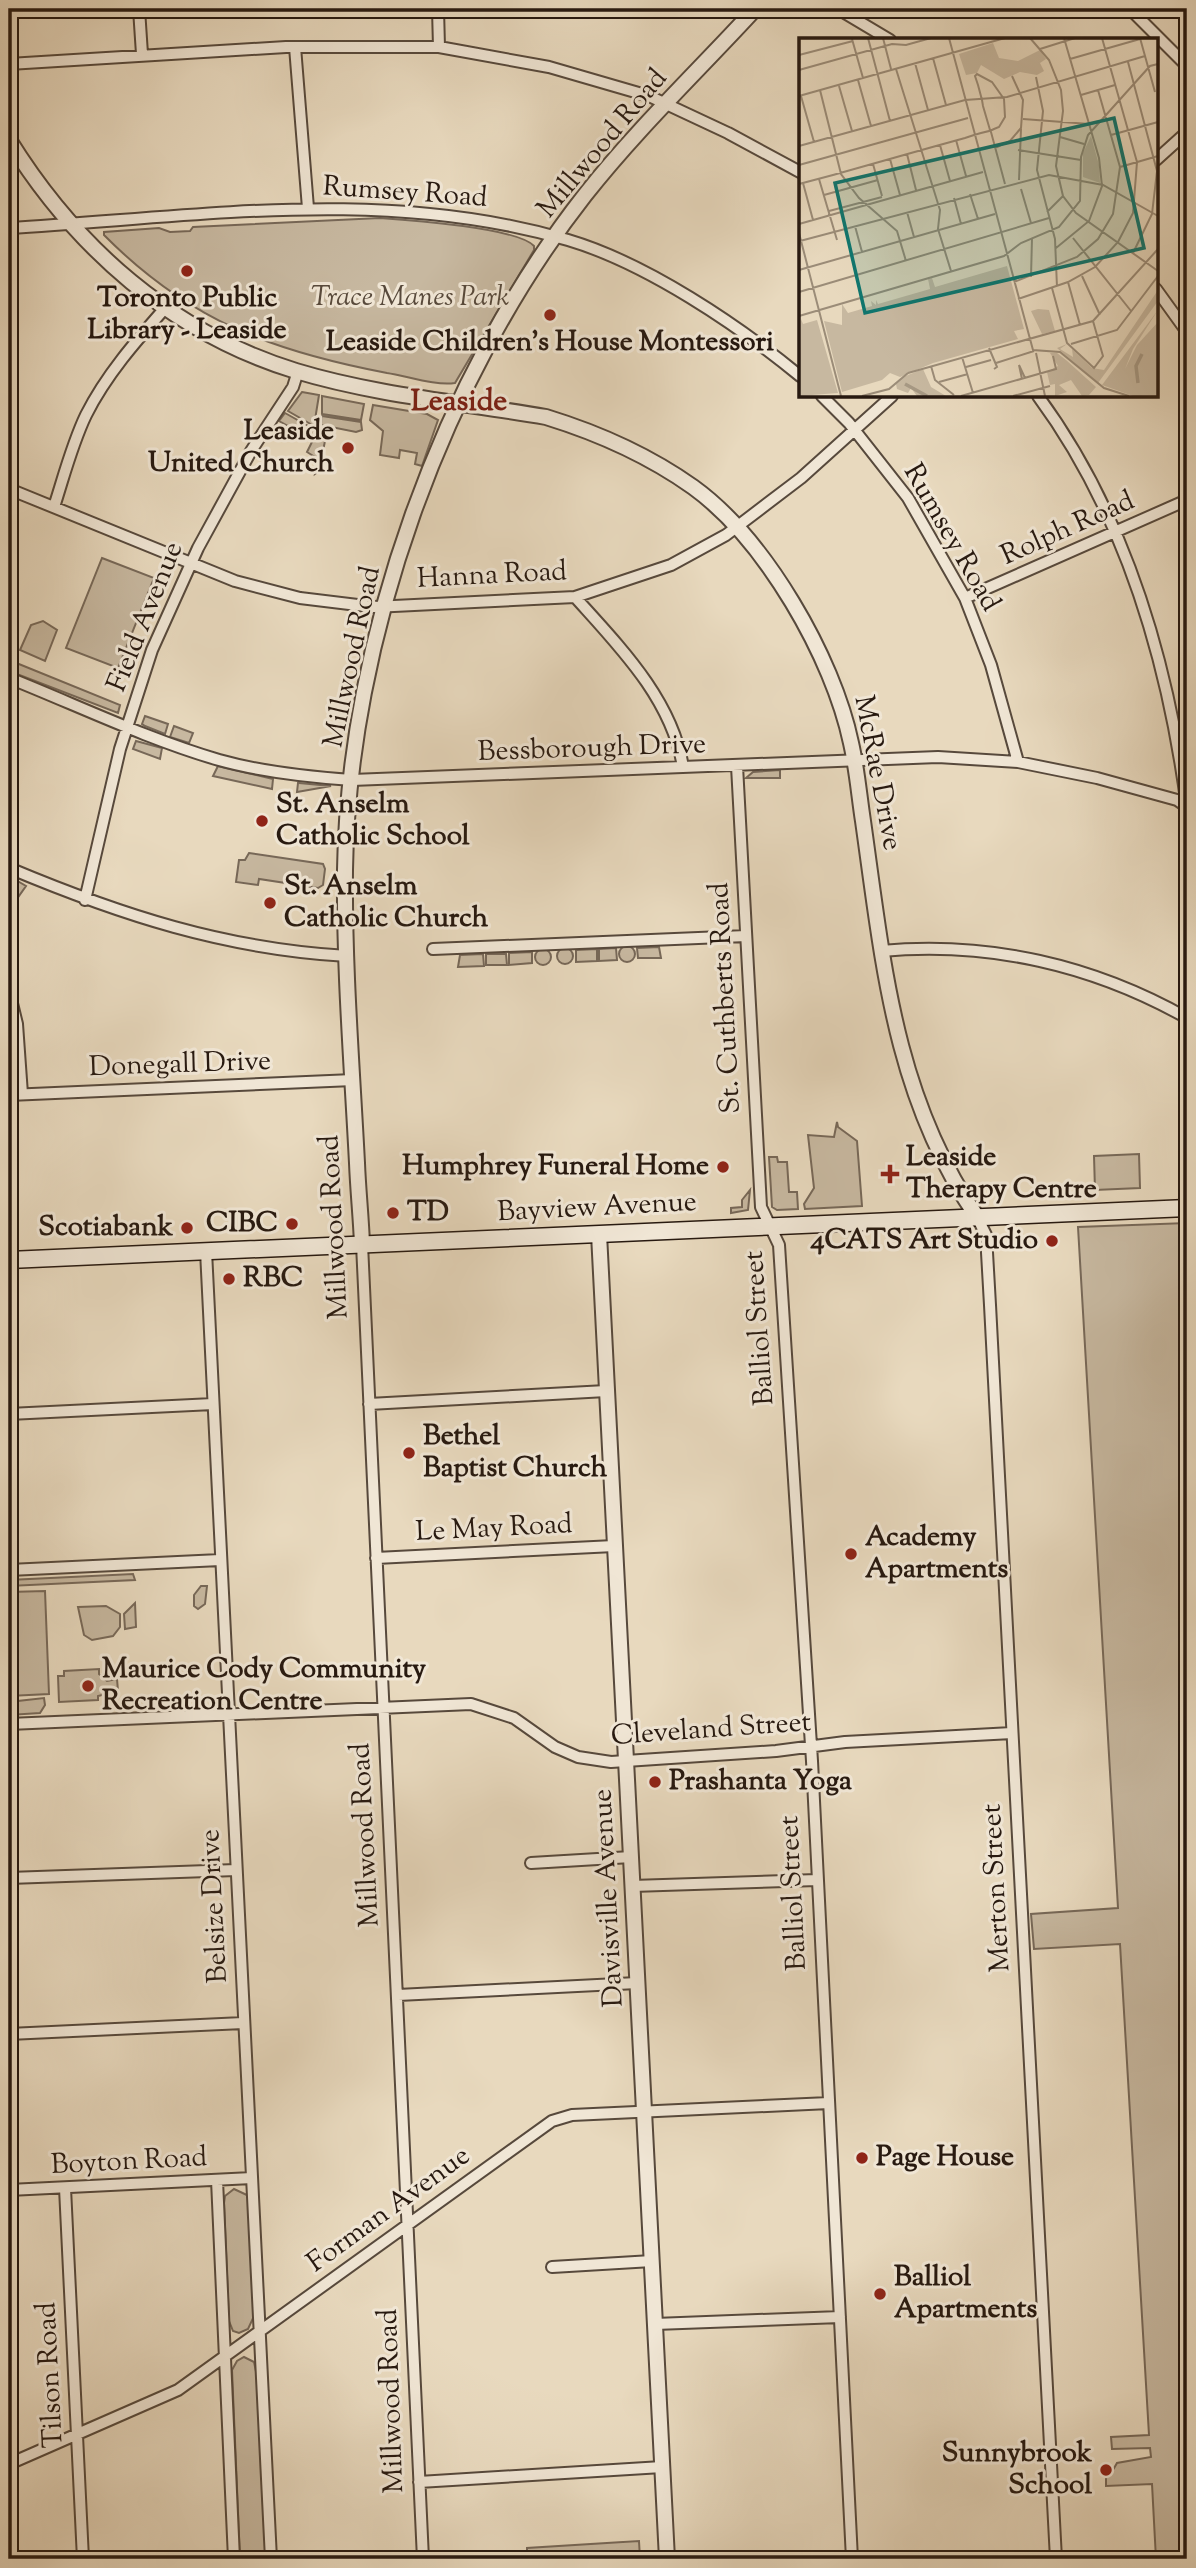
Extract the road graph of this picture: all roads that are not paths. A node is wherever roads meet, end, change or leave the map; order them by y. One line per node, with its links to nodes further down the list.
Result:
1 (139, 9): 9 (street)
2 (438, 9): 8 (street)
3 (755, 9): 12 (street, Millwood Road)
4 (838, 9): 6 (street)
5 (1130, 9): 11 (street)
6 (887, 38)
7 (295, 47): 8 (street); 9 (street); 17 (street)
8 (439, 47): 12 (street)
9 (142, 54): 10 (street)
10 (9, 64)
11 (1187, 66)
12 (665, 103): 16 (street); 20 (street, Millwood Road)
13 (1187, 132): 15 (street)
14 (9, 140): 18 (street, McRae Drive)
15 (1158, 158)
16 (799, 171)
17 (308, 208): 18 (street, Rumsey Road); 20 (street, Rumsey Road)
18 (69, 225): 19 (street, Rumsey Road); 22 (street, McRae Drive)
19 (9, 228)
20 (556, 237): 25 (street, Rumsey Road); 29 (street, Millwood Road)
21 (1158, 292): 23 (street)
22 (166, 307): 24 (street, McRae Drive); 33 (street)
23 (1187, 332)
24 (298, 371): 29 (street, McRae Drive); 36 (street, Field Avenue)
25 (799, 375)
26 (823, 397): 30 (street, Rumsey Road)
27 (891, 397): 30 (street, Hanna Road)
28 (1039, 397): 35 (street)
29 (458, 403): 34 (street, McRae Drive); 39 (street, Millwood Road)
30 (855, 429): 34 (street, Hanna Road); 38 (street, Rumsey Road)
31 (9, 489): 33 (street, Hanna Road)
32 (1187, 500): 35 (street, Rolph Road)
33 (54, 507): 36 (street, Hanna Road)
34 (736, 528): 37 (street, Hanna Road); 42 (street, McRae Drive)
35 (1115, 534): 38 (street, Rolph Road); 47 (street)
36 (190, 564): 39 (street, Hanna Road); 41 (street, Field Avenue)
37 (575, 597): 39 (street, Hanna Road); 45 (street)
38 (965, 598): 43 (street, Rumsey Road)
39 (385, 606): 46 (street, Millwood Road)
40 (9, 678): 41 (street, Bessborough Drive)
41 (127, 727): 46 (street, Bessborough Drive); 49 (street, Field Avenue)
42 (854, 760): 43 (street, Bessborough Drive); 44 (street, Bessborough Drive); 52 (street, McRae Drive)
43 (1018, 762): 47 (street, Bessborough Drive)
44 (737, 766): 45 (street, Bessborough Drive); 50 (street, St. Cuthberts Road)
45 (683, 767): 46 (street, Bessborough Drive)
46 (352, 780): 53 (street, Millwood Road)
47 (1187, 807)
48 (9, 868): 49 (street)
49 (85, 900): 53 (street)
50 (746, 936): 51 (street); 61 (street, St. Cuthberts Road)
51 (433, 949)
52 (881, 951): 55 (street); 60 (street, McRae Drive)
53 (347, 956): 56 (street, Millwood Road)
54 (9, 991): 57 (street)
55 (1187, 1018)
56 (353, 1080): 57 (street, Donegall Drive); 63 (street, Millwood Road)
57 (22, 1094): 58 (street, Donegall Drive)
58 (9, 1095)
59 (1187, 1208): 60 (main road, Bayview Avenue)
60 (978, 1217): 61 (main road, Bayview Avenue); 77 (street, Merton Street)
61 (771, 1226): 62 (main road, Bayview Avenue); 78 (street, Balliol Street)
62 (599, 1234): 63 (main road, Bayview Avenue); 66 (street, Davisville Avenue)
63 (362, 1244): 64 (main road, Bayview Avenue); 68 (street, Millwood Road)
64 (206, 1251): 65 (main road, Bayview Avenue); 67 (street, Belsize Drive)
65 (9, 1260)
66 (606, 1391): 68 (street); 70 (street, Davisville Avenue)
67 (213, 1404): 69 (street); 72 (street, Belsize Drive)
68 (369, 1404): 71 (street, Millwood Road)
69 (9, 1414)
70 (614, 1546): 71 (street, Le May Road); 79 (street, Davisville Avenue)
71 (376, 1558): 74 (street, Millwood Road)
72 (220, 1560): 73 (street); 75 (street, Belsize Drive)
73 (9, 1570)
74 (384, 1707): 75 (street, Cleveland Street); 79 (street, Cleveland Street); 87 (street, Millwood Road)
75 (228, 1714): 76 (street, Cleveland Street); 82 (street, Belsize Drive)
76 (9, 1724)
77 (1012, 1733): 78 (street, Cleveland Street); 113 (street, Merton Street)
78 (810, 1746): 79 (street, Cleveland Street); 84 (street, Balliol Street)
79 (627, 1762): 80 (street, Davisville Avenue)
80 (631, 1857): 81 (street); 85 (street, Davisville Avenue)
81 (531, 1863)
82 (236, 1870): 83 (street); 88 (street, Belsize Drive)
83 (9, 1878)
84 (817, 1880): 85 (street); 90 (street, Balliol Street)
85 (632, 1886): 86 (street, Davisville Avenue)
86 (637, 1983): 87 (street); 91 (street, Davisville Avenue)
87 (398, 1995): 96 (street, Millwood Road)
88 (243, 2023): 89 (street); 92 (street, Belsize Drive)
89 (9, 2034)
90 (829, 2103): 91 (street, Forman Avenue); 99 (street, Balliol Street)
91 (643, 2112): 96 (street, Forman Avenue); 97 (street, Davisville Avenue)
92 (252, 2178): 93 (street, Boyton Road); 101 (street, Belsize Drive)
93 (217, 2180): 94 (street, Boyton Road); 102 (street)
94 (65, 2188): 95 (street, Boyton Road); 103 (street, Tilson Road)
95 (9, 2190)
96 (408, 2223): 101 (street, Forman Avenue); 106 (street, Millwood Road)
97 (652, 2261): 98 (street); 100 (street, Davisville Avenue)
98 (552, 2267)
99 (840, 2317): 100 (street); 112 (street, Balliol Street)
100 (655, 2324): 105 (street, Davisville Avenue)
101 (260, 2332): 102 (street, Forman Avenue); 109 (street, Belsize Drive)
102 (225, 2357): 103 (street, Forman Avenue); 108 (street)
103 (77, 2436): 104 (street, Forman Avenue); 107 (street, Tilson Road)
104 (9, 2464)
105 (662, 2467): 106 (street); 111 (street, Davisville Avenue)
106 (419, 2482): 110 (street, Millwood Road)
107 (83, 2559)
108 (234, 2559)
109 (271, 2559)
110 (423, 2559)
111 (667, 2559)
112 (852, 2559)
113 (1056, 2559)

